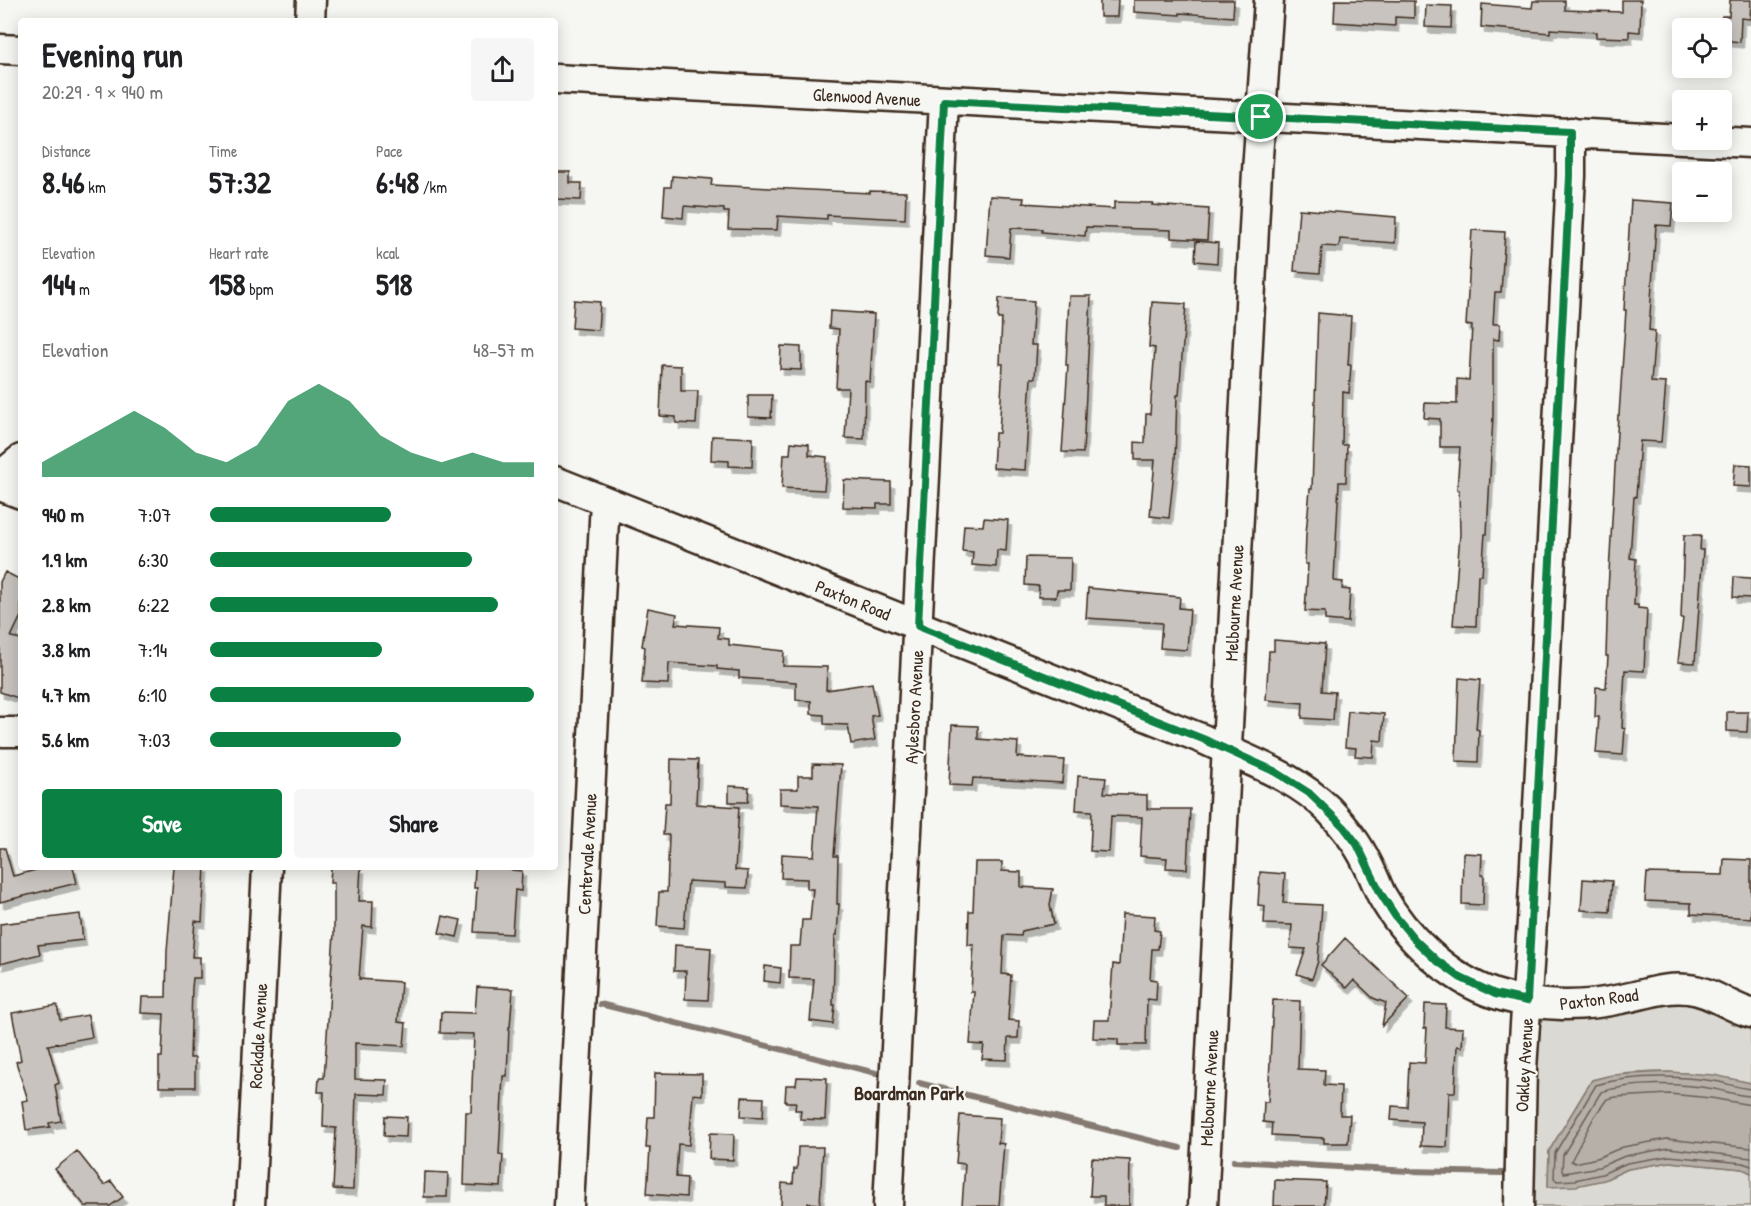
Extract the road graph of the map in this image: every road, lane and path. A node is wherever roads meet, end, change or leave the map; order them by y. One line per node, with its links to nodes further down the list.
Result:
1 (311, 0): 3 (street)
2 (1269, 0): 8 (street, Melbourne Avenue)
3 (310, 18)
4 (0, 49): 5 (street)
5 (18, 50)
6 (558, 79): 7 (street, Glenwood Avenue)
7 (944, 101): 8 (street, Glenwood Avenue); 19 (street, Aylesboro Avenue)
8 (1261, 117): 9 (street, Glenwood Avenue); 22 (street, Melbourne Avenue)
9 (1570, 132): 10 (street, Glenwood Avenue); 24 (street, Oakley Avenue)
10 (1672, 138)
11 (1732, 142): 12 (street)
12 (1751, 143)
13 (18, 461): 14 (street)
14 (0, 476)
15 (558, 482): 18 (street, Paxton Road)
16 (0, 486): 17 (street)
17 (18, 493)
18 (605, 501): 19 (street, Paxton Road); 27 (street, Centervale Avenue)
19 (918, 626): 22 (street, Paxton Road); 28 (street, Aylesboro Avenue)
20 (0, 732): 21 (street)
21 (18, 732)
22 (1226, 750): 24 (street, Paxton Road); 29 (street, Melbourne Avenue)
23 (267, 870): 26 (street, Rockdale Avenue)
24 (1527, 1001): 25 (street, Paxton Road); 30 (street, Oakley Avenue)
25 (1751, 1013)
26 (250, 1206)
27 (569, 1206)
28 (888, 1206)
29 (1203, 1206)
30 (1519, 1206)

